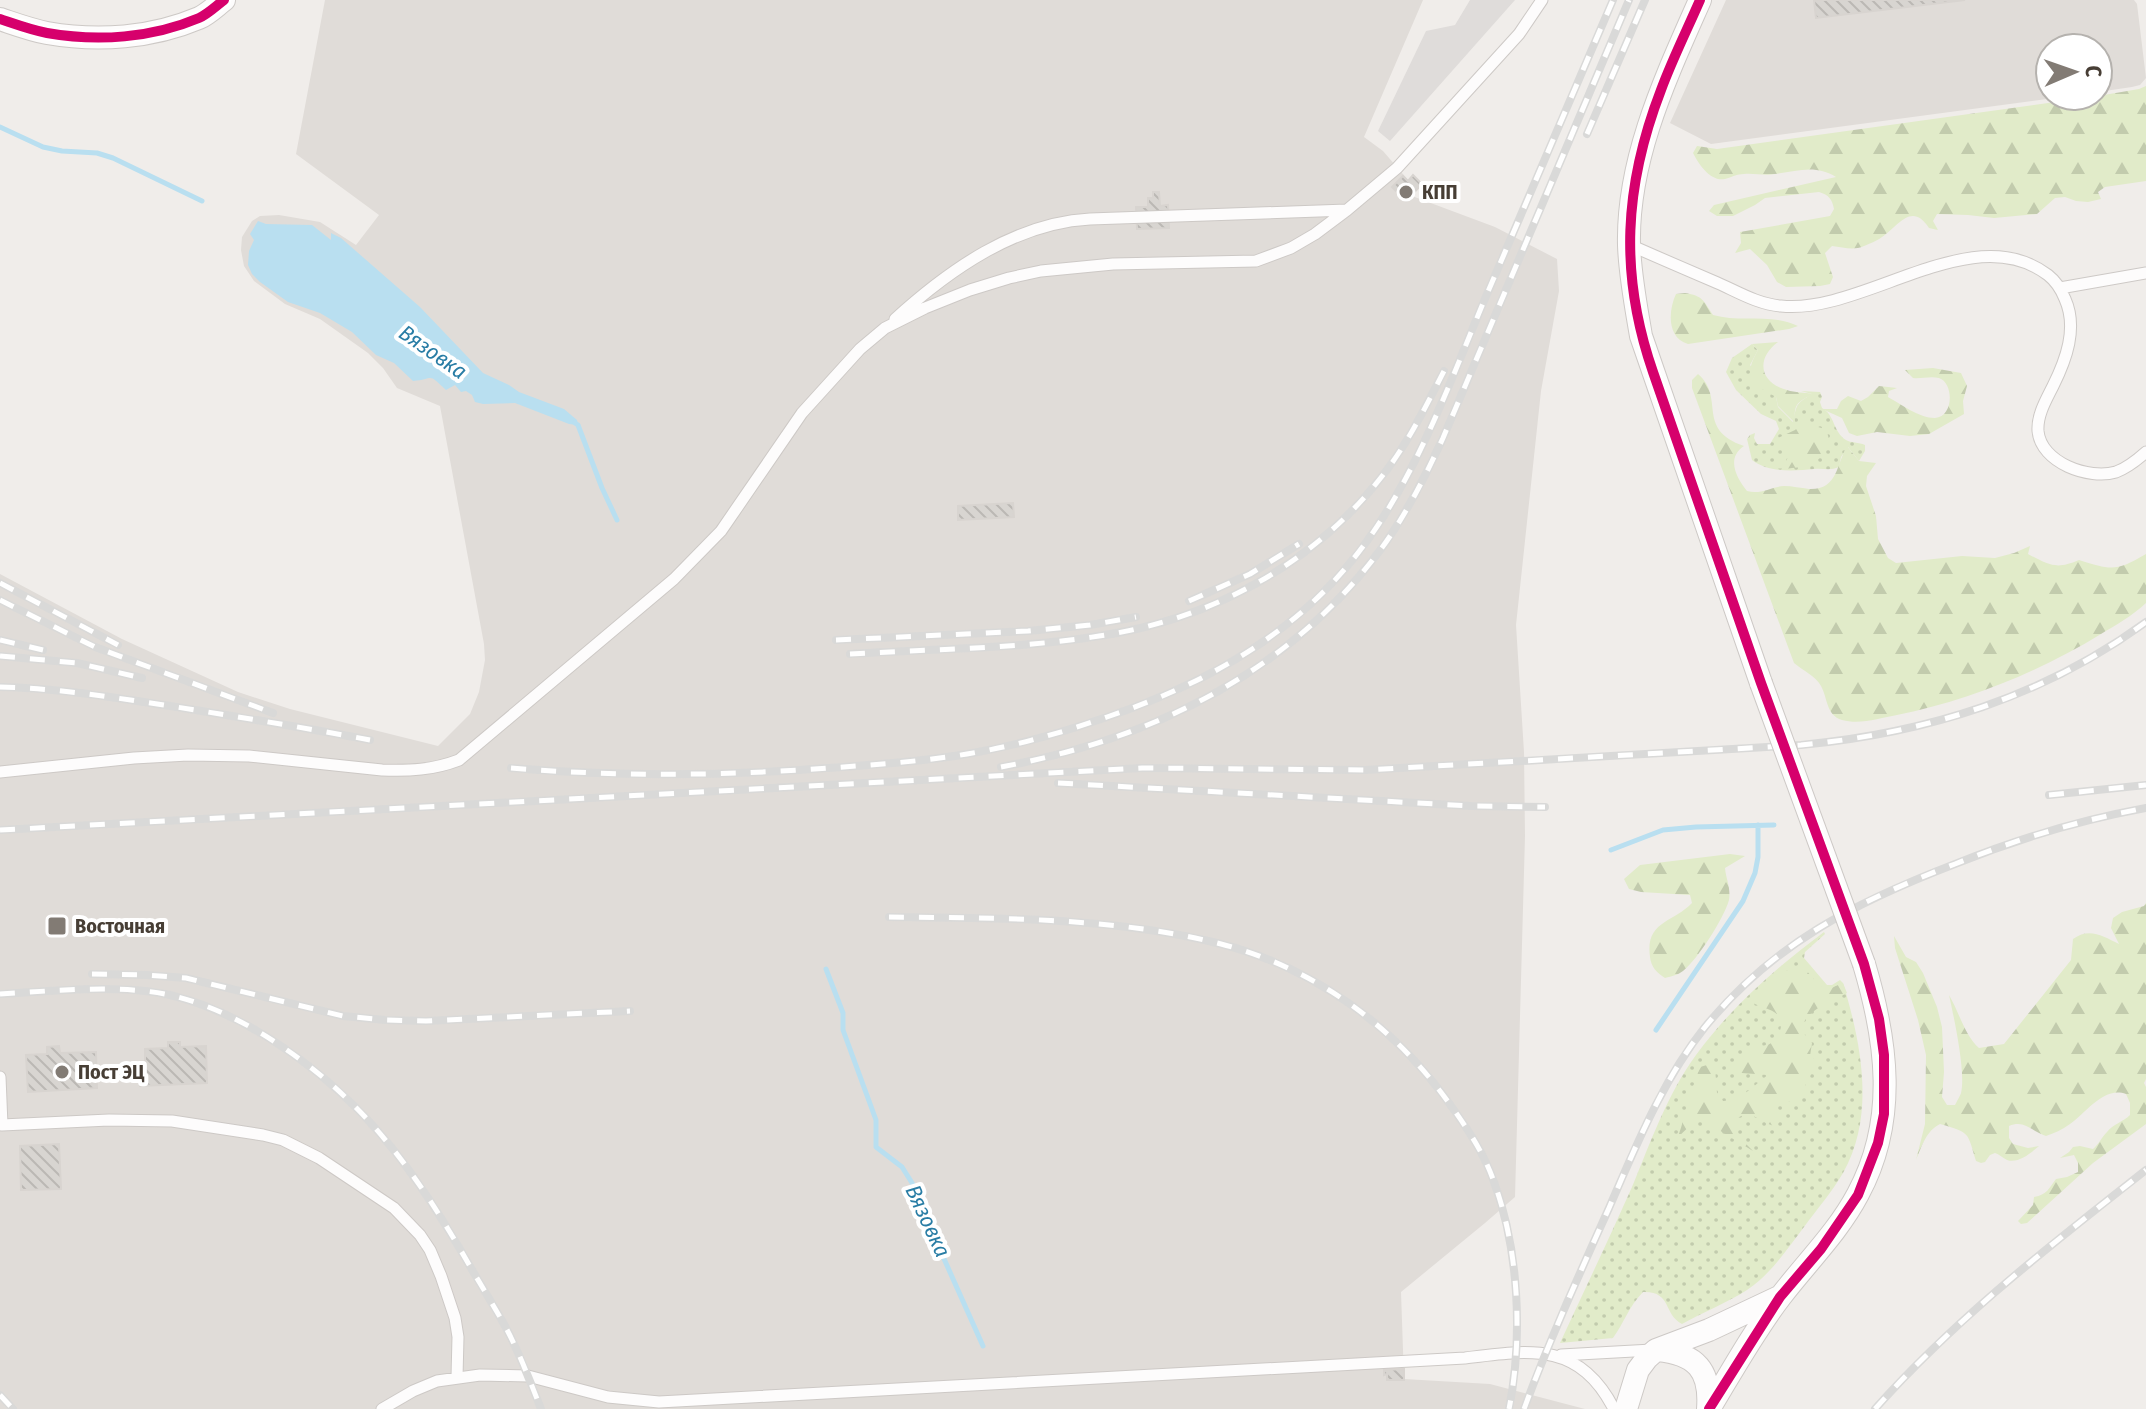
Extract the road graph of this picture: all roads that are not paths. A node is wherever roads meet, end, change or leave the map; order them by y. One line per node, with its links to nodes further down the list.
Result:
1 (224, 0): 4 (street)
2 (1542, 0): 5 (lane)
3 (1700, 0): 6 (street)
4 (0, 19)
5 (1347, 210): 9 (lane); 9 (lane)
6 (1629, 245): 8 (lane); 13 (street, bridge)
7 (2146, 273): 8 (lane)
8 (2060, 288): 10 (lane)
9 (885, 328): 11 (lane)
10 (2146, 452)
11 (0, 772)
12 (0, 1077): 16 (lane)
13 (1780, 1297): 14 (street); 20 (street)
14 (1656, 1350): 15 (lane); 19 (street); 20 (street)
15 (1557, 1355): 16 (lane); 18 (lane)
16 (457, 1377): 17 (lane)
17 (382, 1409)
18 (1614, 1409)
19 (1626, 1409)
20 (1709, 1409)

